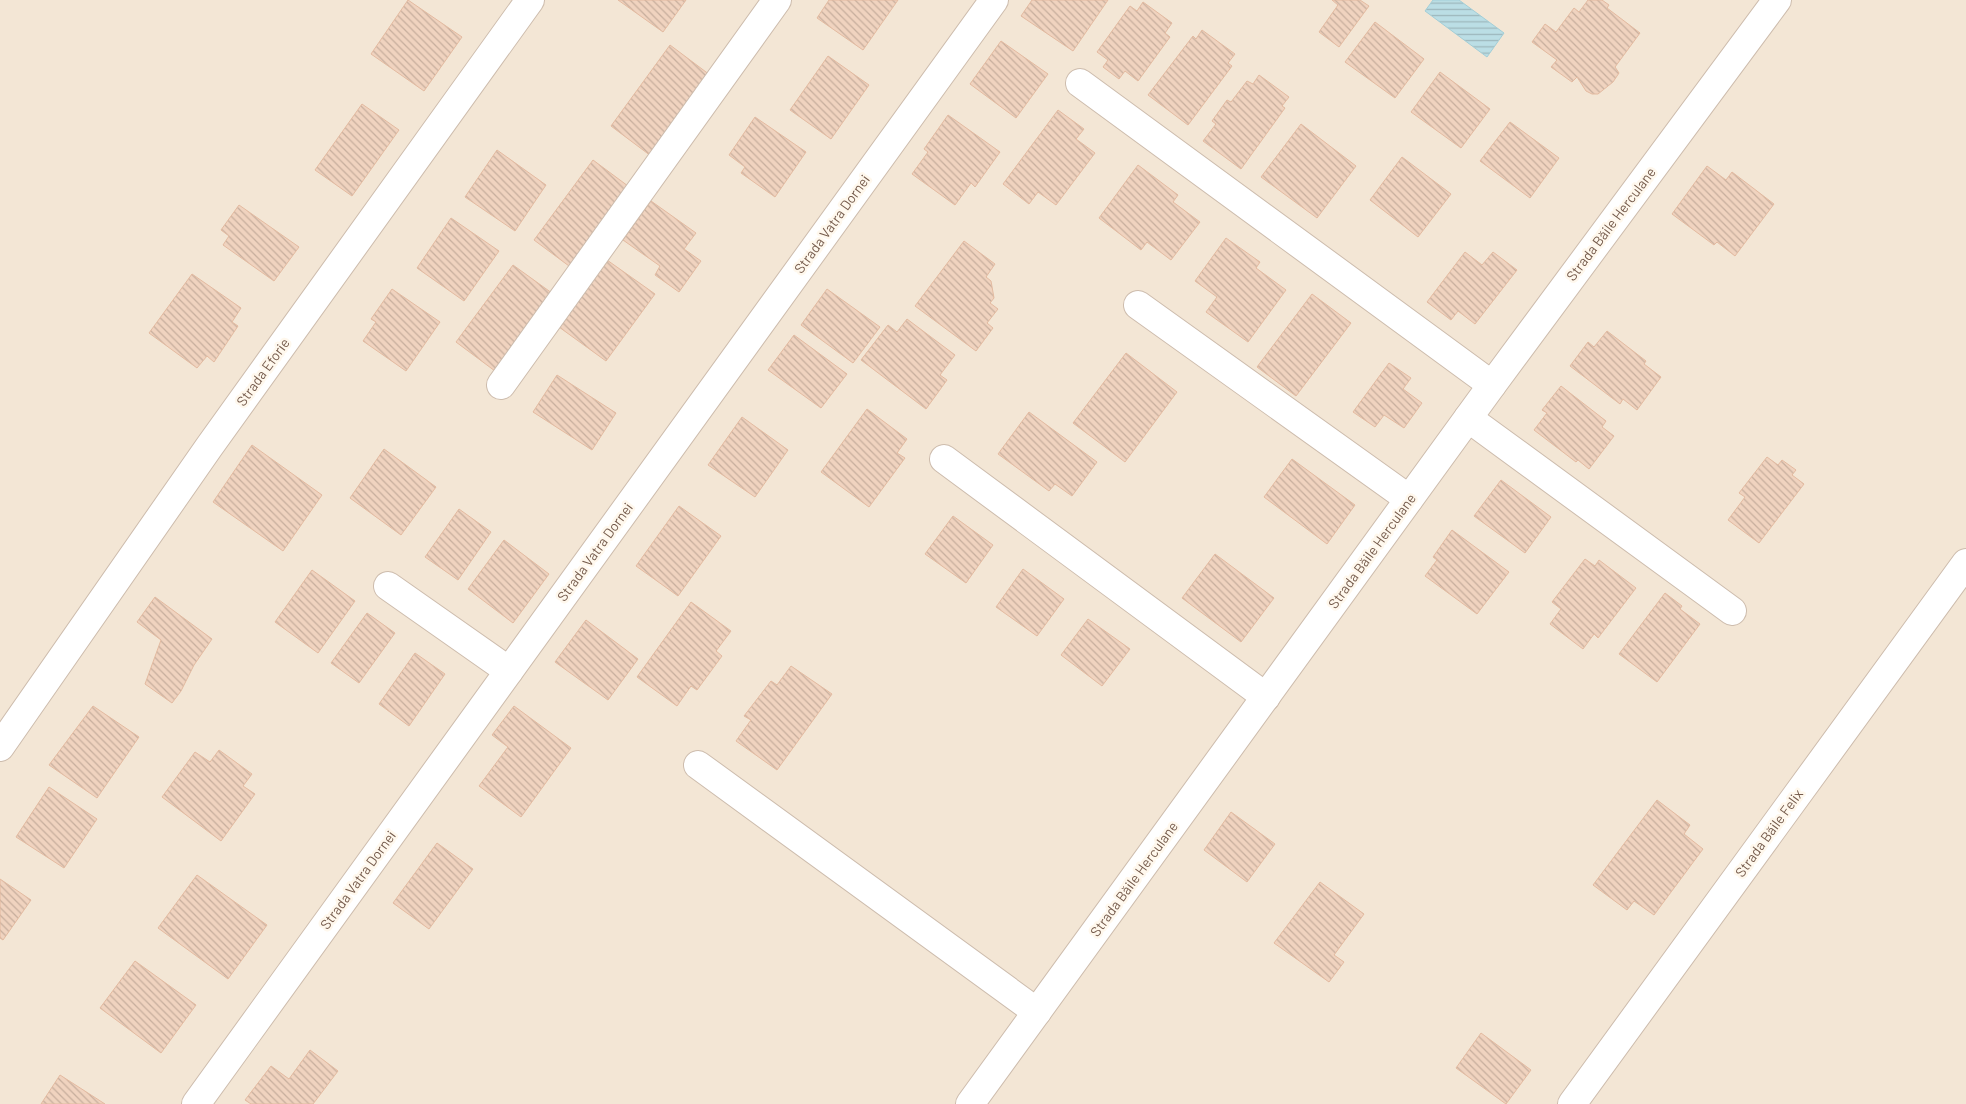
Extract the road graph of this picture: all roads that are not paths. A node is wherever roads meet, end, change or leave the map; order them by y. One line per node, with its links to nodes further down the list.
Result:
1 (530, 0): 17 (street, Strada Eforie)
2 (994, 0): 15 (street, Strada Vatra Dornei)
3 (1777, 0): 8 (street, Strada Băile Herculane)
4 (775, 1): 7 (street)
5 (1080, 83): 8 (street)
6 (1138, 305): 11 (street)
7 (501, 385)
8 (1492, 385): 9 (street, Strada Băile Herculane)
9 (1468, 418): 11 (street, Strada Băile Herculane); 14 (street)
10 (944, 460): 16 (street)
11 (1409, 499): 16 (street, Strada Băile Herculane)
12 (1966, 563): 22 (street, Strada Băile Felix)
13 (388, 586): 15 (street)
14 (1732, 611)
15 (509, 671): 20 (street, Strada Vatra Dornei)
16 (1266, 697): 19 (street, Strada Băile Herculane)
17 (0, 747)
18 (698, 765): 19 (street)
19 (1037, 1012): 21 (street, Strada Băile Herculane)
20 (196, 1104)
21 (970, 1104)
22 (1572, 1104)

